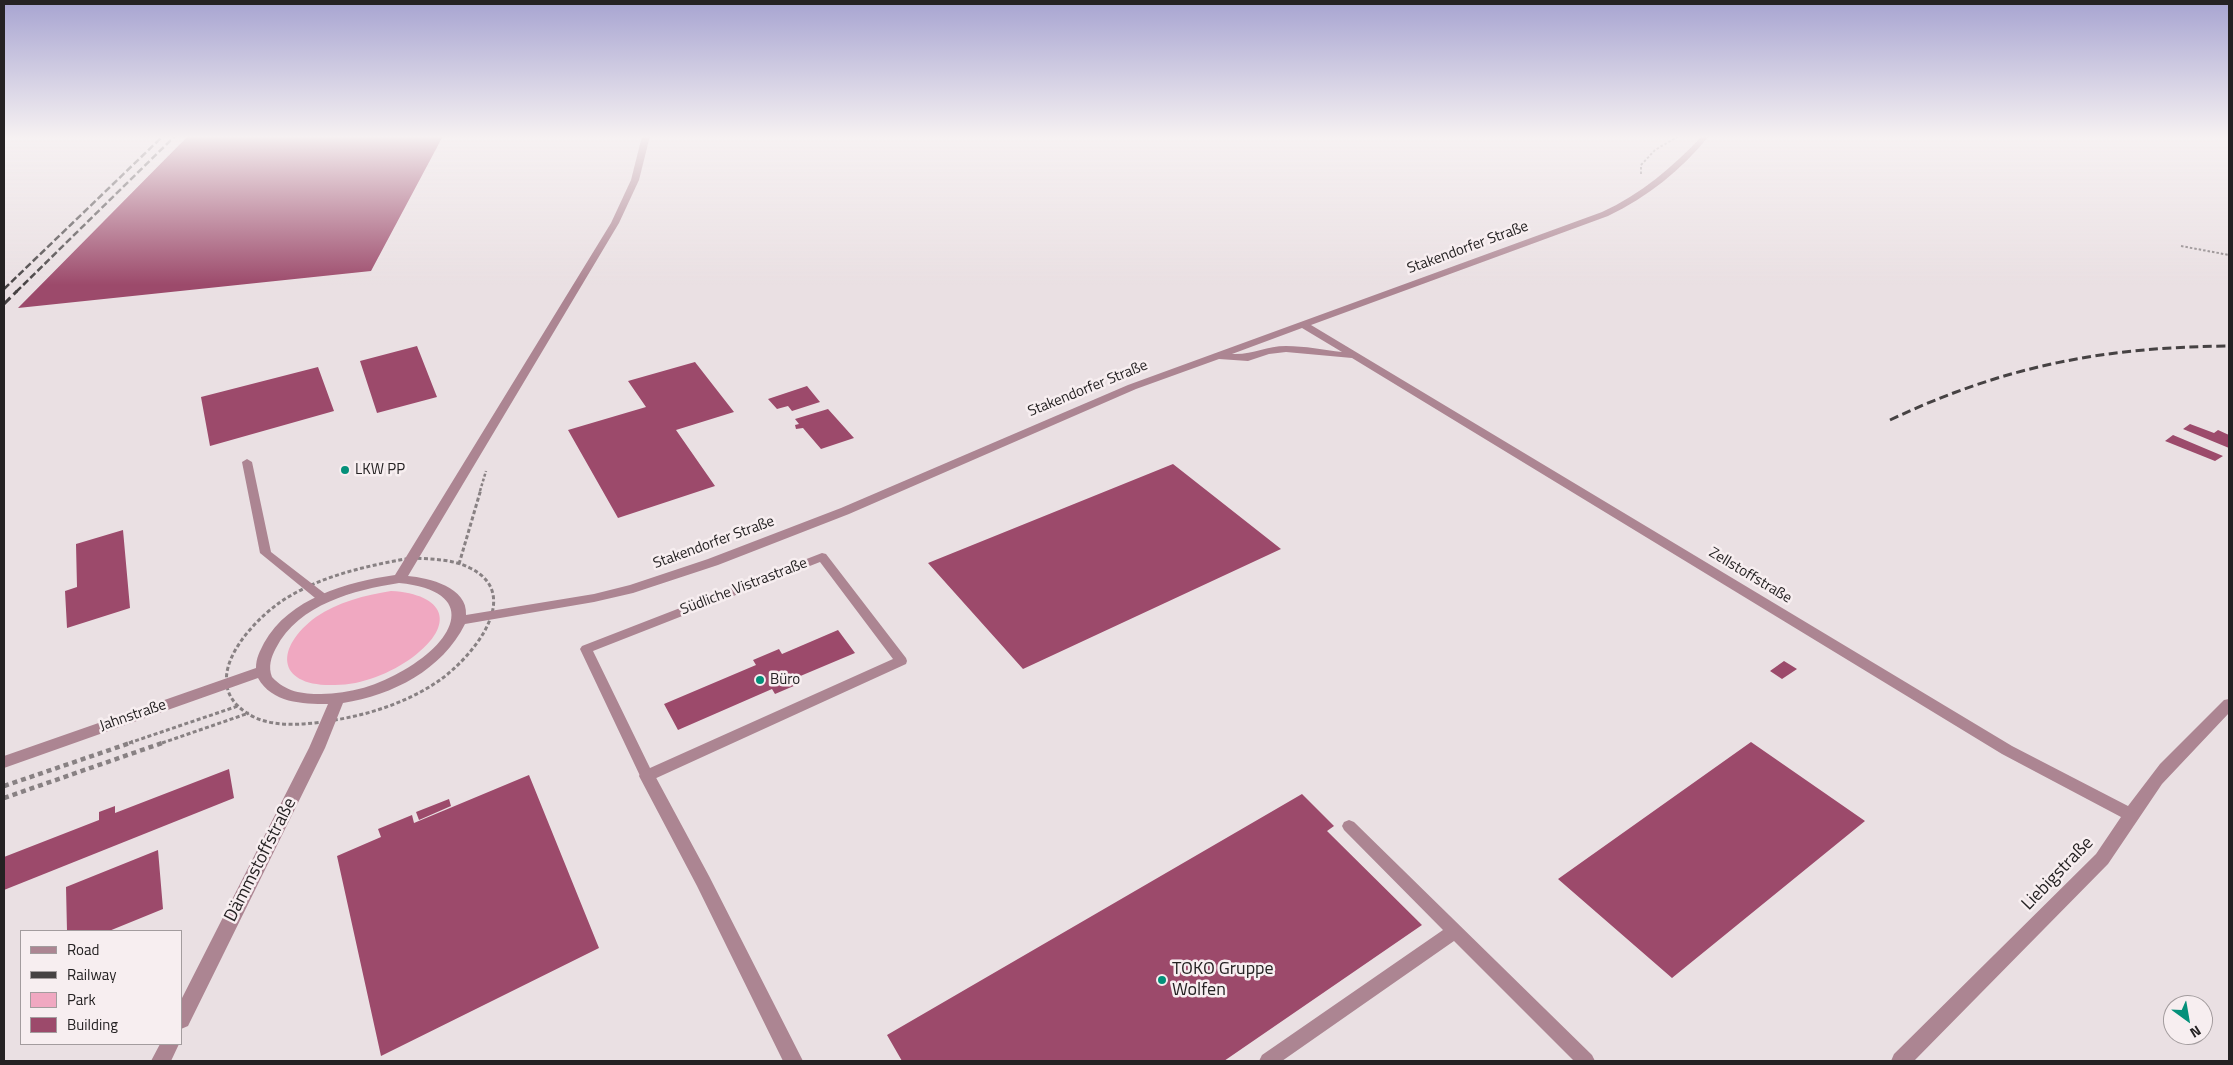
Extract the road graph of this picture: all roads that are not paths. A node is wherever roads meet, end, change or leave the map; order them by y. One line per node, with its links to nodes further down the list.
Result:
1 (632, 186): 7 (street)
2 (1654, 186): 3 (street, Stakendorfer Straße)
3 (1304, 324): 4 (street, Stakendorfer Straße); 5 (street, Zellstoffstraße)
4 (1216, 356): 5 (street, Zellstoffstraße); 9 (street, Stakendorfer Straße)
5 (1357, 358): 15 (street, Zellstoffstraße)
6 (247, 462): 8 (lane)
7 (399, 579): 8 (street); 9 (street)
8 (324, 599): 10 (street)
9 (458, 621): 11 (street)
10 (263, 671): 11 (street); 13 (street, Jahnstraße)
11 (338, 698): 18 (street, Dämmstoffstraße)
12 (2229, 704): 15 (street, Liebigstraße)
13 (4, 762)
14 (647, 776): 14 (lane, Südliche Vistrastraße); 21 (street, Südliche Vistrastraße)
15 (2130, 814): 24 (street, Liebigstraße)
16 (1349, 826): 17 (lane)
17 (1455, 931): 22 (lane); 23 (lane)
18 (182, 1018)
19 (169, 1045): 20 (street)
20 (161, 1061)
21 (794, 1061)
22 (1268, 1061)
23 (1586, 1061)
24 (1901, 1061)

